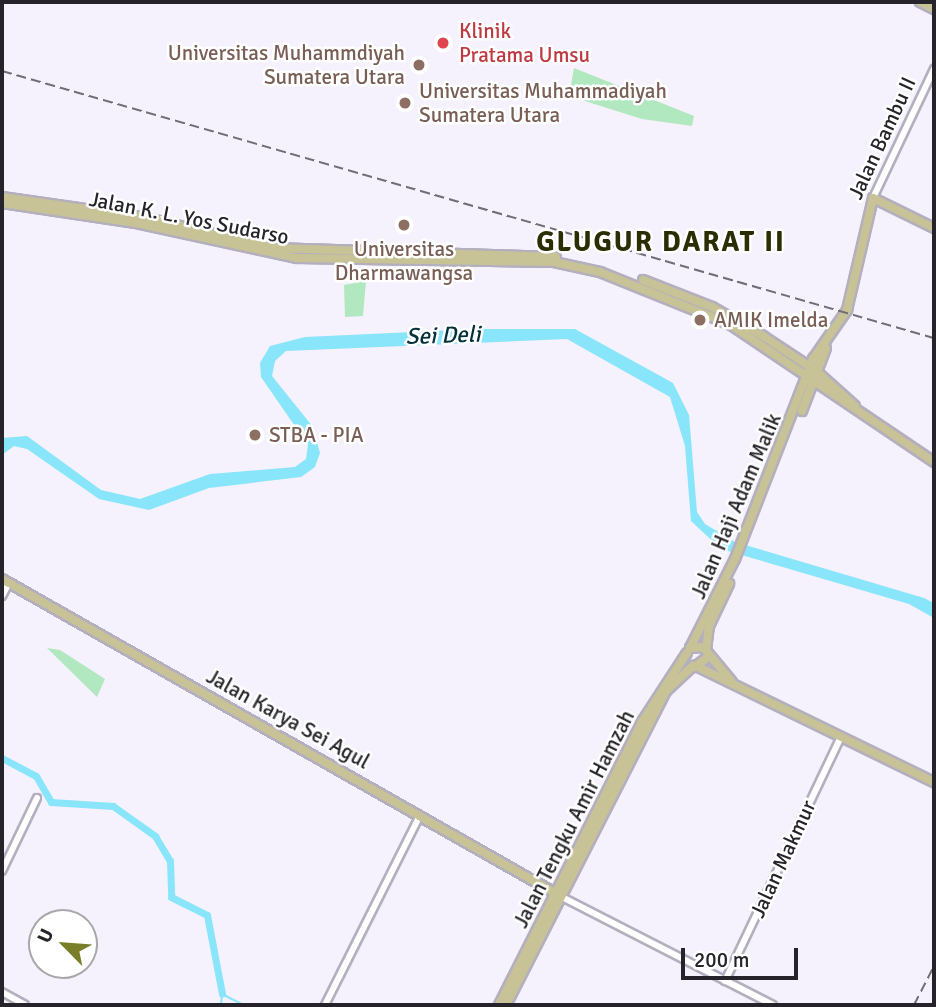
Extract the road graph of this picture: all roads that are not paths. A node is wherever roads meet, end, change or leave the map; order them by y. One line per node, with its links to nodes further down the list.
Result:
1 (923, 2): 2 (main road)
2 (934, 9)
3 (934, 69): 5 (street, Jalan Bambu II)
4 (2, 197): 7 (main road, Jalan K. L. Yos Sudarso)
5 (873, 198): 8 (main road); 11 (main road, Jalan Bambu II)
6 (2, 203): 7 (main road, Jalan K. L. Yos Sudarso)
7 (52, 207): 9 (main road, Jalan K. L. Yos Sudarso)
8 (934, 228)
9 (180, 229): 10 (main road, Jalan K. L. Yos Sudarso); 10 (main road, Jalan K. L. Yos Sudarso)
10 (398, 257): 11 (main road); 12 (main road)
11 (813, 365): 12 (main road, Jalan Bambu II); 13 (main road)
12 (810, 378): 13 (main road); 15 (main road, Jalan Haji Adam Malik)
13 (855, 406): 14 (main road)
14 (934, 462)
15 (737, 560): 18 (main road, Jalan Haji Adam Malik); 19 (main road, Jalan Haji Adam Malik)
16 (5, 581): 17 (street); 26 (main road, Jalan Karya Sei Agul)
17 (2, 596)
18 (689, 651): 19 (main road); 20 (main road); 24 (main road, Jalan Tengku Amir Hamzah)
19 (707, 654): 20 (main road, Jalan Tengku Amir Hamzah); 21 (main road)
20 (696, 667): 21 (main road); 24 (main road, Jalan Tengku Amir Hamzah)
21 (737, 687): 22 (main road)
22 (841, 737): 23 (main road); 29 (street, Jalan Makmur)
23 (934, 782)
24 (611, 790): 28 (main road, Jalan Tengku Amir Hamzah)
25 (37, 798): 27 (street)
26 (420, 815): 28 (main road, Jalan Karya Sei Agul); 33 (street)
27 (2, 871)
28 (557, 895): 29 (street); 31 (main road, Jalan Tengku Amir Hamzah)
29 (725, 981): 34 (street)
30 (2, 992): 32 (street)
31 (504, 1002)
32 (25, 1005)
33 (325, 1005)
34 (773, 1005)

